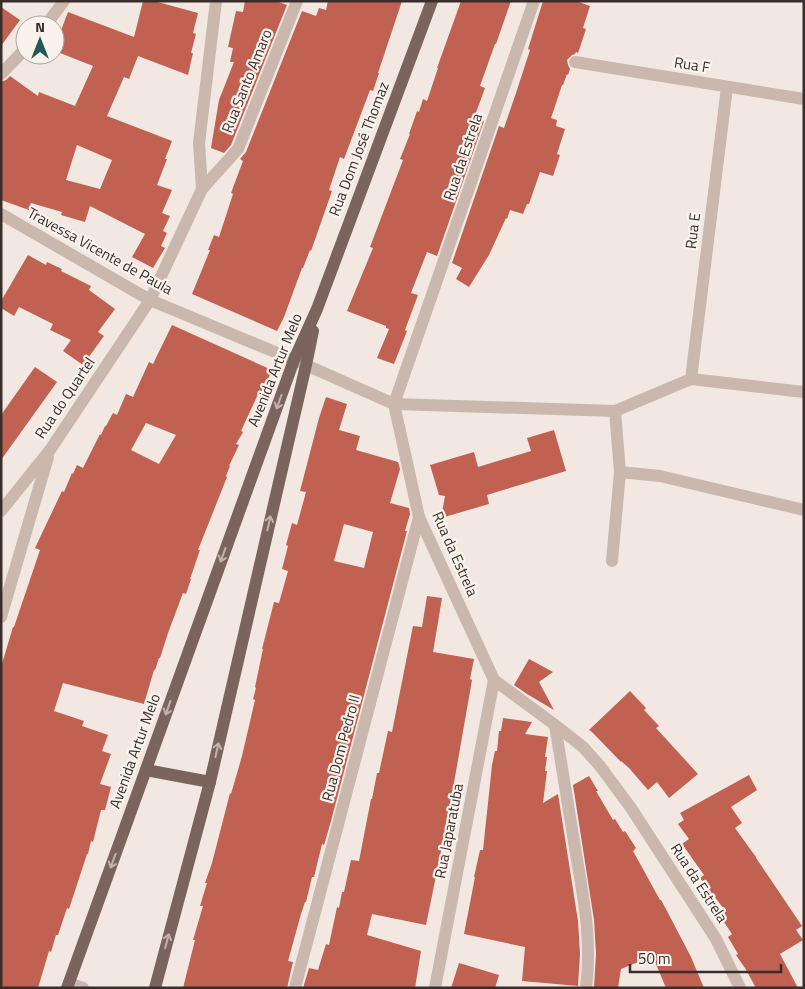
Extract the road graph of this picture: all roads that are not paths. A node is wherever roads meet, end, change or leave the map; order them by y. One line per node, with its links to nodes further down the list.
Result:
1 (64, 1): 6 (street)
2 (216, 1): 12 (street)
3 (297, 1): 12 (street, Rua Santo Amaro)
4 (432, 1): 15 (main road, Rua Dom José Thomaz)
5 (534, 1): 19 (street, Rua da Estrela)
6 (54, 15)
7 (15, 59): 9 (street)
8 (575, 62): 10 (street, Rua F)
9 (1, 74)
10 (727, 87): 11 (street, Rua F); 17 (street, Rua E)
11 (804, 100)
12 (202, 189): 14 (street, Rua Santo Amaro)
13 (1, 214): 14 (street, Travessa Vicente de Paula)
14 (150, 300): 16 (street, Travessa Vicente de Paula); 21 (street, Rua do Quartel)
15 (317, 309): 16 (main road, Avenida Artur Melo)
16 (300, 363): 19 (street, Travessa Vicente de Paula); 31 (main road, Avenida Artur Melo, one-way to 31); 32 (main road, Avenida Artur Melo, one-way to 16)
17 (691, 379): 18 (street); 20 (street)
18 (804, 392)
19 (394, 404): 20 (street); 25 (street, Rua da Estrela)
20 (615, 411): 22 (street)
21 (50, 450): 24 (street, Rua do Quartel); 27 (street)
22 (620, 472): 23 (street); 26 (street)
23 (804, 510)
24 (1, 511)
25 (419, 518): 29 (street, Rua da Estrela); 36 (street, Rua Dom Pedro II)
26 (612, 561)
27 (6, 585): 28 (street)
28 (1, 617)
29 (494, 680): 30 (street, Rua da Estrela); 37 (street, Rua Japaratuba)
30 (556, 725): 38 (street); 39 (street, Rua da Estrela)
31 (146, 770): 32 (main road); 33 (main road, Avenida Artur Melo, one-way to 33)
32 (210, 782): 35 (main road, Avenida Artur Melo, one-way to 32)
33 (68, 986): 34 (street)
34 (83, 988)
35 (155, 988)
36 (295, 988)
37 (435, 988)
38 (586, 988)
39 (740, 988)

